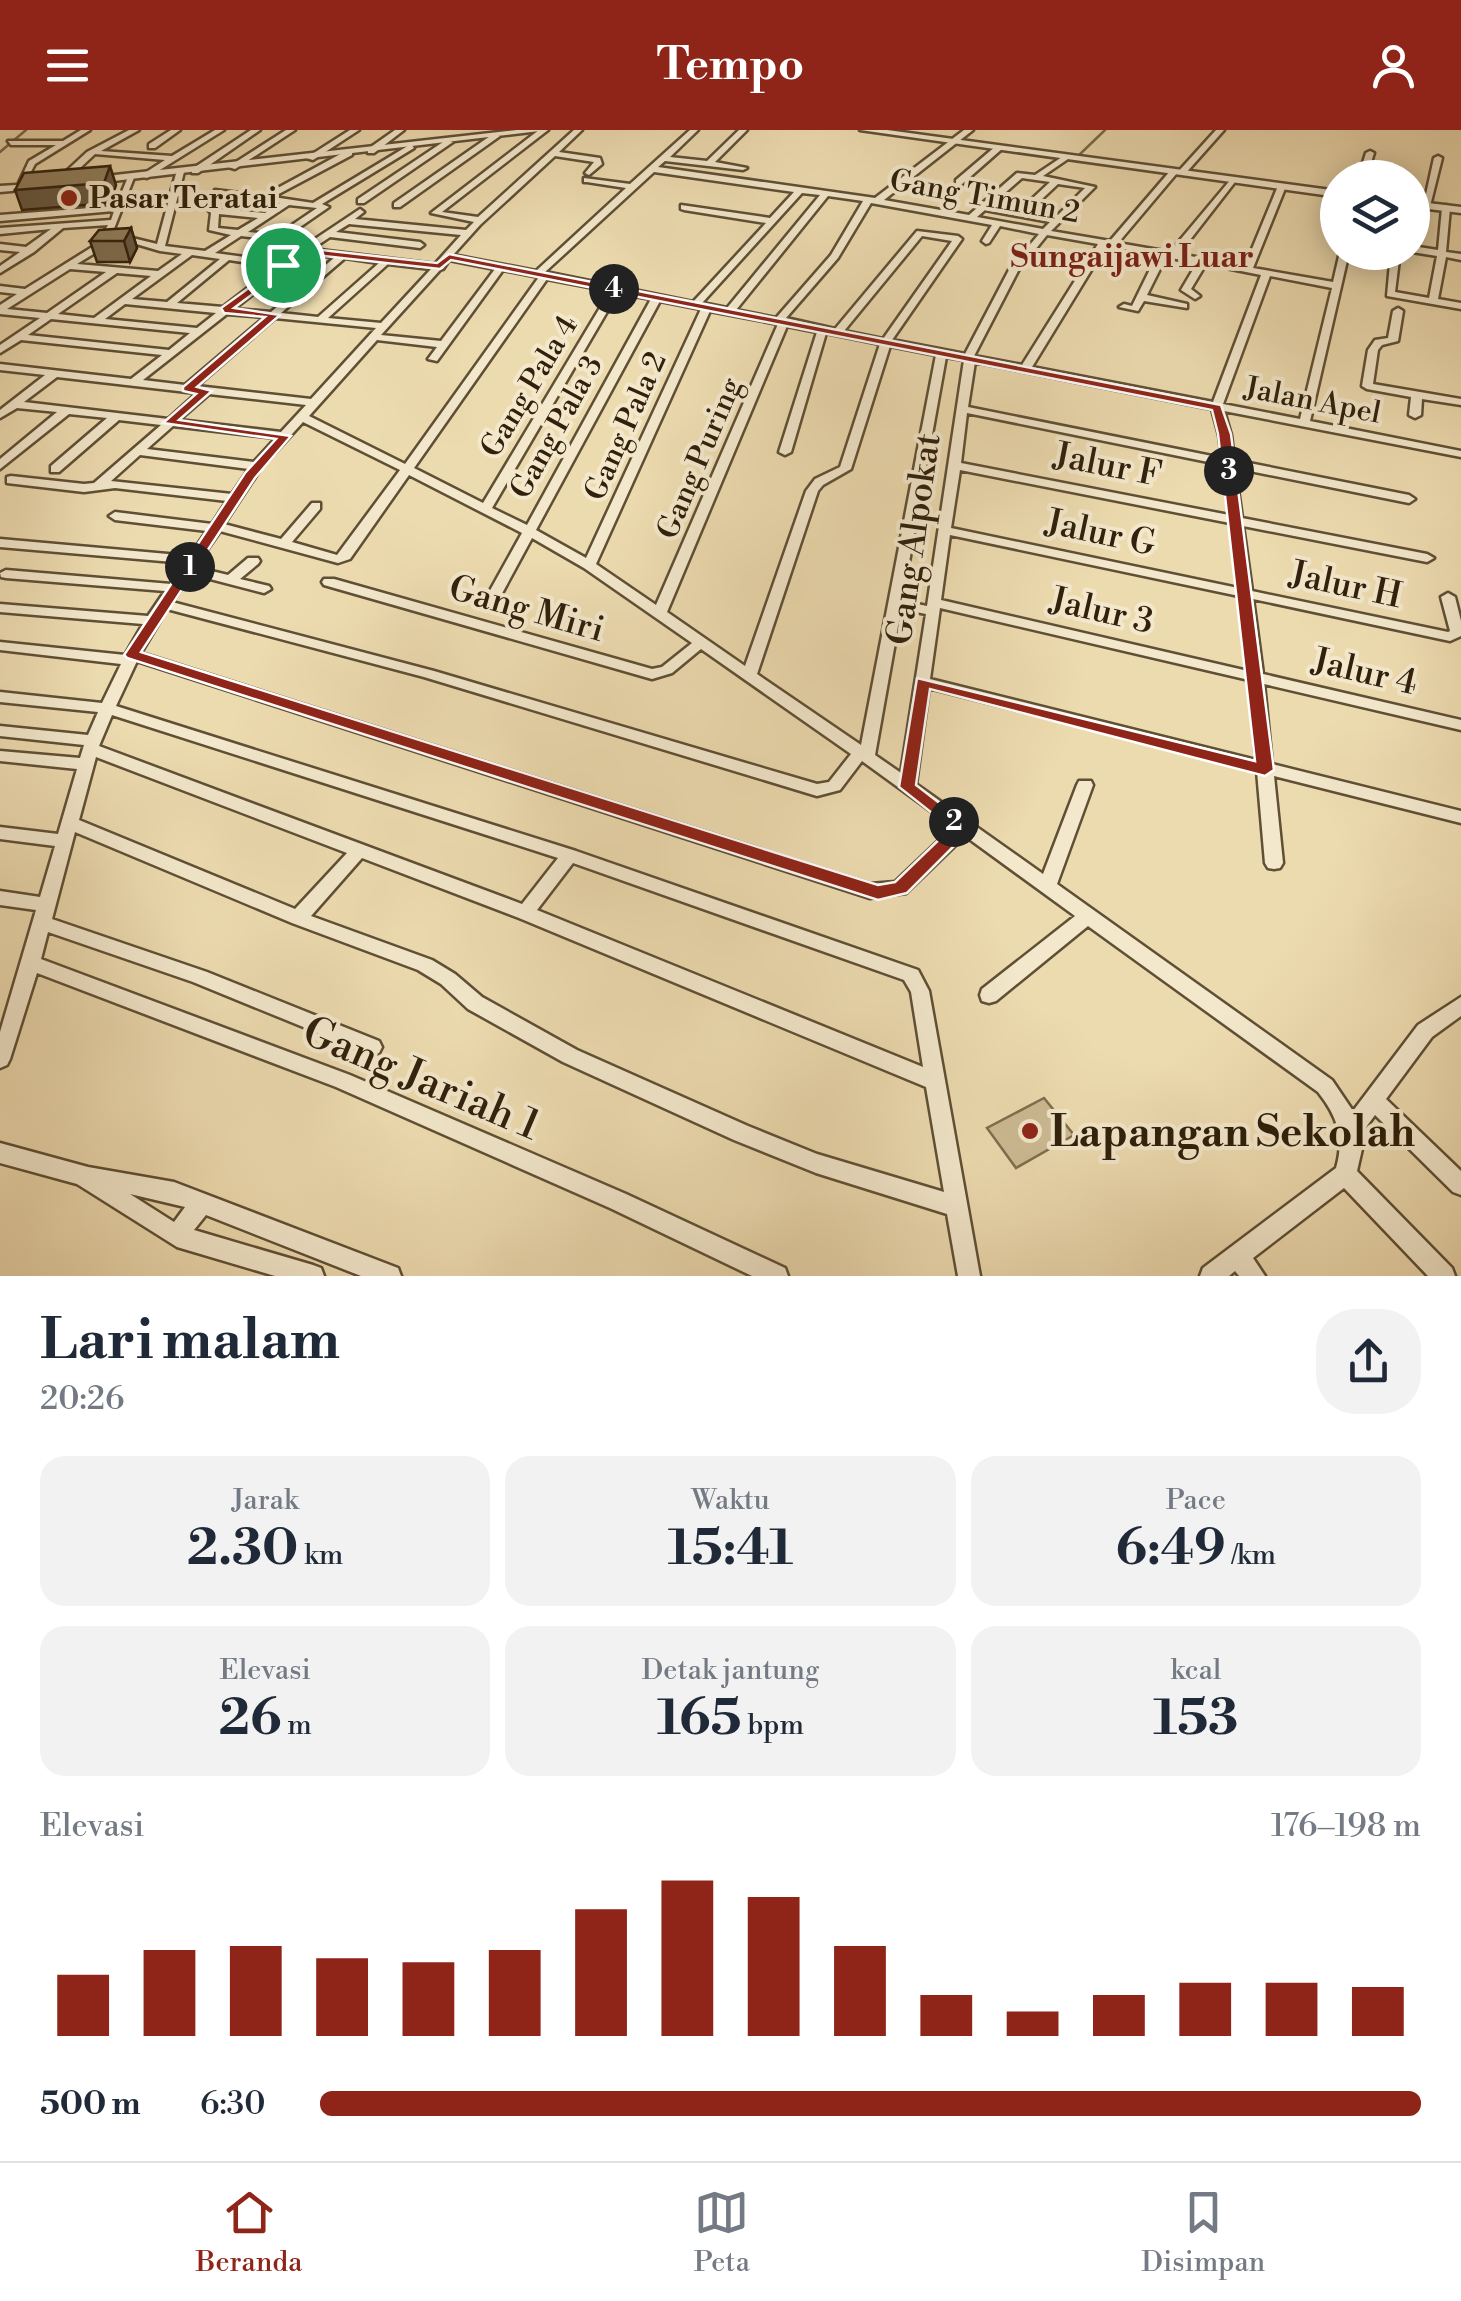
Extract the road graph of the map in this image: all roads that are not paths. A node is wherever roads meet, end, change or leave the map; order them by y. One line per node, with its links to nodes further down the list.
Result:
1 (86, 130): 22 (street)
2 (135, 130): 28 (street)
3 (176, 130): 23 (street)
4 (220, 130): 33 (street)
5 (256, 130): 42 (street)
6 (291, 130): 39 (street)
7 (356, 130): 34 (street)
8 (400, 130): 26 (street)
9 (544, 130): 18 (street); 76 (street)
10 (578, 130): 29 (street)
11 (694, 130): 35 (street)
12 (743, 130): 38 (street)
13 (865, 130): 16 (street)
14 (969, 130): 20 (street)
15 (1220, 130): 44 (street)
16 (881, 131): 17 (street)
17 (906, 133): 20 (street)
18 (496, 136): 19 (street); 63 (street)
19 (449, 142): 24 (street); 75 (street)
20 (954, 142): 25 (street); 60 (street)
21 (11, 143): 22 (street)
22 (63, 143): 27 (street)
23 (152, 146)
24 (411, 146): 26 (street); 62 (street)
25 (999, 148): 32 (street); 49 (street)
26 (371, 150): 31 (street)
27 (48, 153): 28 (street); 53 (street)
28 (94, 153): 33 (street); 50 (street)
29 (553, 153): 51 (street); 76 (street)
30 (1370, 153): 37 (street)
31 (349, 154): 34 (street); 59 (street)
32 (1065, 157): 44 (street); 45 (street)
33 (174, 158): 46 (street)
34 (310, 158): 39 (street)
35 (663, 158): 38 (street); 41 (street)
36 (1438, 158): 56 (street)
37 (1368, 160)
38 (708, 164): 40 (street)
39 (232, 167): 42 (street)
40 (743, 168)
41 (652, 169): 51 (street); 55 (street, Gang Timun 2)
42 (195, 171): 43 (street)
43 (180, 172): 46 (street); 96 (street)
44 (1177, 172): 48 (street); 92 (street)
45 (1038, 176): 47 (street); 66 (street)
46 (138, 177): 50 (street); 67 (street)
47 (1057, 180): 71 (street); 78 (street, Gang Alpokat)
48 (1232, 180): 52 (street); 104 (street)
49 (958, 182)
50 (59, 183): 53 (street)
51 (632, 186): 121 (street)
52 (1282, 186): 57 (street); 114 (street)
53 (19, 187): 54 (street)
54 (0, 189)
55 (800, 190): 58 (street, Gang Timun 2); 77 (street)
56 (1430, 190)
57 (1320, 191)
58 (826, 193): 60 (street, Gang Timun 2); 137 (street)
59 (264, 198): 61 (street); 70 (street)
60 (872, 200): 74 (street, Gang Timun 2); 144 (street, Gang Puring)
61 (288, 202): 62 (street); 72 (street)
62 (315, 205): 88 (street)
63 (398, 205)
64 (1430, 206): 68 (street)
65 (684, 207): 77 (street)
66 (984, 207): 71 (street); 74 (street)
67 (117, 208): 73 (street); 81 (street)
68 (1446, 208): 69 (street); 101 (street)
69 (1461, 210)
70 (213, 211): 72 (street); 86 (street)
71 (1021, 214): 78 (street)
72 (266, 216): 86 (street)
73 (0, 218)
74 (971, 218): 79 (street, Gang Timun 2)
75 (347, 220): 82 (street); 87 (street)
76 (480, 220): 85 (street)
77 (772, 221): 132 (street)
78 (1058, 221): 84 (street, Gang Alpokat)
79 (998, 224): 84 (street, Gang Timun 2); 90 (street)
80 (60, 226): 81 (street); 83 (street); 97 (street)
81 (111, 228): 89 (street); 93 (street)
82 (442, 229): 85 (street); 94 (street)
83 (0, 232)
84 (1045, 232): 92 (street, Gang Timun 2); 156 (street, Gang Alpokat)
85 (468, 233): 103 (street)
86 (237, 234): 88 (street); 102 (street)
87 (327, 234): 91 (street); 94 (street)
88 (278, 238): 91 (street)
89 (127, 241): 93 (street); 96 (street)
90 (986, 241)
91 (315, 242): 98 (street)
92 (1107, 243): 104 (street, Gang Timun 2); 159 (street)
93 (100, 246): 111 (street)
94 (420, 246): 109 (street)
95 (0, 247): 97 (street)
96 (160, 248): 100 (street)
97 (31, 250): 115 (street)
98 (304, 251): 105 (street); 110 (street)
99 (1430, 251): 101 (street)
100 (190, 252): 102 (street); 120 (street)
101 (1441, 253): 106 (street); 130 (street)
102 (206, 254): 107 (street)
103 (451, 254): 112 (street); 113 (street, Jalan Apel)
104 (1168, 254): 108 (street, Gang Timun 2); 128 (street)
105 (342, 256): 109 (street); 139 (street)
106 (1461, 256)
107 (228, 257): 110 (street); 131 (street)
108 (1202, 260): 114 (street, Gang Timun 2); 126 (street)
109 (392, 261): 112 (street); 143 (street)
110 (283, 265): 136 (street)
111 (67, 266): 116 (street); 125 (street)
112 (440, 266): 145 (street)
113 (502, 266): 121 (street, Jalan Apel); 152 (street)
114 (1248, 268): 119 (street, Gang Timun 2)
115 (1, 269)
116 (115, 270): 120 (street); 140 (street)
117 (1341, 270): 122 (street)
118 (1393, 270): 130 (street)
119 (1266, 272): 122 (street, Gang Timun 2); 172 (street)
120 (158, 274): 129 (street)
121 (541, 274): 124 (street, Jalan Apel); 190 (street)
122 (1338, 286): 180 (street)
123 (0, 289): 125 (street)
124 (616, 289): 127 (street, Jalan Apel); 196 (street, Gang Pala 4)
125 (26, 292): 135 (street)
126 (1195, 296)
127 (657, 297): 132 (street, Jalan Apel); 200 (street, Gang Pala 3)
128 (1141, 297): 134 (street); 141 (street)
129 (125, 301): 131 (street); 142 (street)
130 (1433, 302): 133 (street)
131 (169, 304): 136 (street)
132 (702, 305): 137 (street, Jalan Apel); 207 (street, Gang Pala 2)
133 (1461, 306)
134 (1124, 308)
135 (0, 310): 140 (street)
136 (224, 310): 139 (street); 147 (street)
137 (731, 310): 144 (street, Jalan Apel)
138 (1398, 311): 163 (street)
139 (274, 315): 143 (street); 164 (street)
140 (50, 316): 142 (street); 149 (street)
141 (1172, 318)
142 (98, 320): 147 (street)
143 (320, 320): 145 (street)
144 (782, 321): 146 (street, Jalan Apel); 220 (street, Gang Puring)
145 (384, 326): 150 (street)
146 (822, 330): 148 (street, Jalan Apel); 183 (street)
147 (197, 331): 155 (street)
148 (837, 333): 151 (street, Jalan Apel); 151 (street)
149 (20, 337): 153 (street); 155 (street)
150 (376, 337): 152 (street); 170 (street)
151 (886, 342): 154 (street, Jalan Apel); 226 (street)
152 (446, 345): 157 (street)
153 (0, 350)
154 (942, 352): 156 (street, Jalan Apel); 217 (street)
155 (170, 353): 162 (street)
156 (969, 358): 159 (street, Jalan Apel); 173 (street, Gang Alpokat)
157 (433, 359)
158 (0, 367): 160 (street)
159 (1026, 368): 172 (street, Jalan Apel)
160 (55, 374): 162 (street); 171 (street)
161 (1398, 376): 166 (street)
162 (134, 382): 164 (street)
163 (1367, 386): 166 (street); 168 (street)
164 (187, 389): 165 (street)
165 (206, 391): 170 (street); 179 (street)
166 (1400, 392): 167 (street)
167 (1417, 394): 169 (street); 176 (street)
168 (1366, 400)
169 (1461, 402)
170 (315, 403): 178 (street)
171 (14, 404): 174 (street); 175 (street)
172 (1217, 408): 180 (street, Jalan Apel); 185 (street)
173 (962, 409): 185 (street); 187 (street, Gang Alpokat)
174 (66, 411): 177 (street); 186 (street)
175 (0, 415)
176 (1415, 415)
177 (114, 417): 179 (street); 189 (street)
178 (303, 417): 181 (street); 190 (street)
179 (169, 423): 181 (street); 182 (street)
180 (1304, 425): 184 (street, Jalan Apel)
181 (285, 436): 188 (street)
182 (137, 451): 188 (street); 192 (street)
183 (785, 452)
184 (1461, 454)
185 (1228, 462): 194 (street); 198 (street)
186 (0, 465)
187 (954, 465): 198 (street, Jalur F); 201 (street, Gang Alpokat)
188 (257, 466): 193 (street)
189 (55, 469)
190 (409, 470): 196 (street); 203 (street)
191 (10, 480): 192 (street)
192 (98, 486): 193 (street)
193 (235, 498): 199 (street)
194 (1409, 499)
195 (316, 506): 203 (street)
196 (485, 509): 200 (street)
197 (115, 516): 199 (street)
198 (1235, 519): 204 (street, Jalur F); 213 (street)
199 (216, 527): 203 (street); 206 (street)
200 (527, 530): 207 (street); 214 (street, Gang Pala 3)
201 (945, 530): 213 (street, Jalur G); 218 (street, Gang Alpokat)
202 (0, 544): 206 (street)
203 (283, 545)
204 (1427, 558)
205 (253, 561): 209 (street)
206 (192, 564): 209 (street); 211 (street)
207 (589, 565): 220 (street)
208 (6, 574): 211 (street)
209 (232, 580): 212 (street)
210 (329, 582): 223 (street, Gang Miri)
211 (175, 588): 216 (street)
212 (264, 589)
213 (1245, 593): 222 (street, Jalur H); 227 (street)
214 (494, 596)
215 (1448, 597): 222 (street, Jalur H)
216 (164, 604): 221 (street); 234 (street)
217 (895, 604): 218 (street, Jalur 3); 234 (street)
218 (933, 606): 227 (street, Jalur 3); 228 (street, Gang Alpokat)
219 (0, 608): 221 (street)
220 (660, 614): 223 (street)
221 (152, 621): 225 (street)
222 (1456, 638)
223 (700, 643): 226 (street)
224 (0, 646): 225 (street)
225 (131, 657): 230 (street); 240 (street)
226 (749, 675): 234 (street)
227 (1256, 676): 231 (street, Jalur 4); 236 (street)
228 (922, 682): 236 (street); 238 (street, Gang Alpokat)
229 (0, 697): 230 (street)
230 (107, 708): 233 (street); 244 (street)
231 (1461, 725)
232 (0, 731): 233 (street)
233 (90, 751): 235 (street); 241 (street); 243 (street)
234 (863, 755): 238 (street)
235 (0, 756)
236 (1265, 770): 239 (street); 245 (street)
237 (1085, 785): 246 (street)
238 (907, 787): 240 (street)
239 (1461, 817)
240 (963, 828): 246 (street)
241 (67, 832): 242 (street); 249 (street); 251 (street)
242 (0, 833)
243 (359, 851): 248 (street); 251 (street)
244 (570, 854): 248 (street); 258 (street)
245 (1274, 863)
246 (1047, 887): 250 (street)
247 (0, 898): 249 (street)
248 (526, 913): 258 (street)
249 (45, 914): 252 (street); 256 (street)
250 (1088, 916): 253 (street); 260 (street)
251 (298, 918): 266 (street)
252 (30, 963): 254 (street); 271 (street, Gang Jariah 1)
253 (989, 994)
254 (10, 1002): 257 (street)
255 (1459, 1010): 259 (street)
256 (372, 1047)
257 (0, 1059)
258 (936, 1080): 266 (street)
259 (1373, 1100): 260 (street); 264 (street)
260 (1353, 1128): 263 (street)
261 (0, 1153): 262 (street)
262 (82, 1174): 265 (street); 267 (street)
263 (1345, 1174): 268 (street); 275 (street)
264 (1461, 1186)
265 (201, 1203): 267 (street); 270 (street)
266 (956, 1206): 272 (street)
267 (176, 1236): 269 (street)
268 (1238, 1257): 273 (street); 274 (street)
269 (312, 1276)
270 (390, 1276)
271 (778, 1276)
272 (970, 1276)
273 (1211, 1276)
274 (1254, 1276)
275 (1444, 1276)

